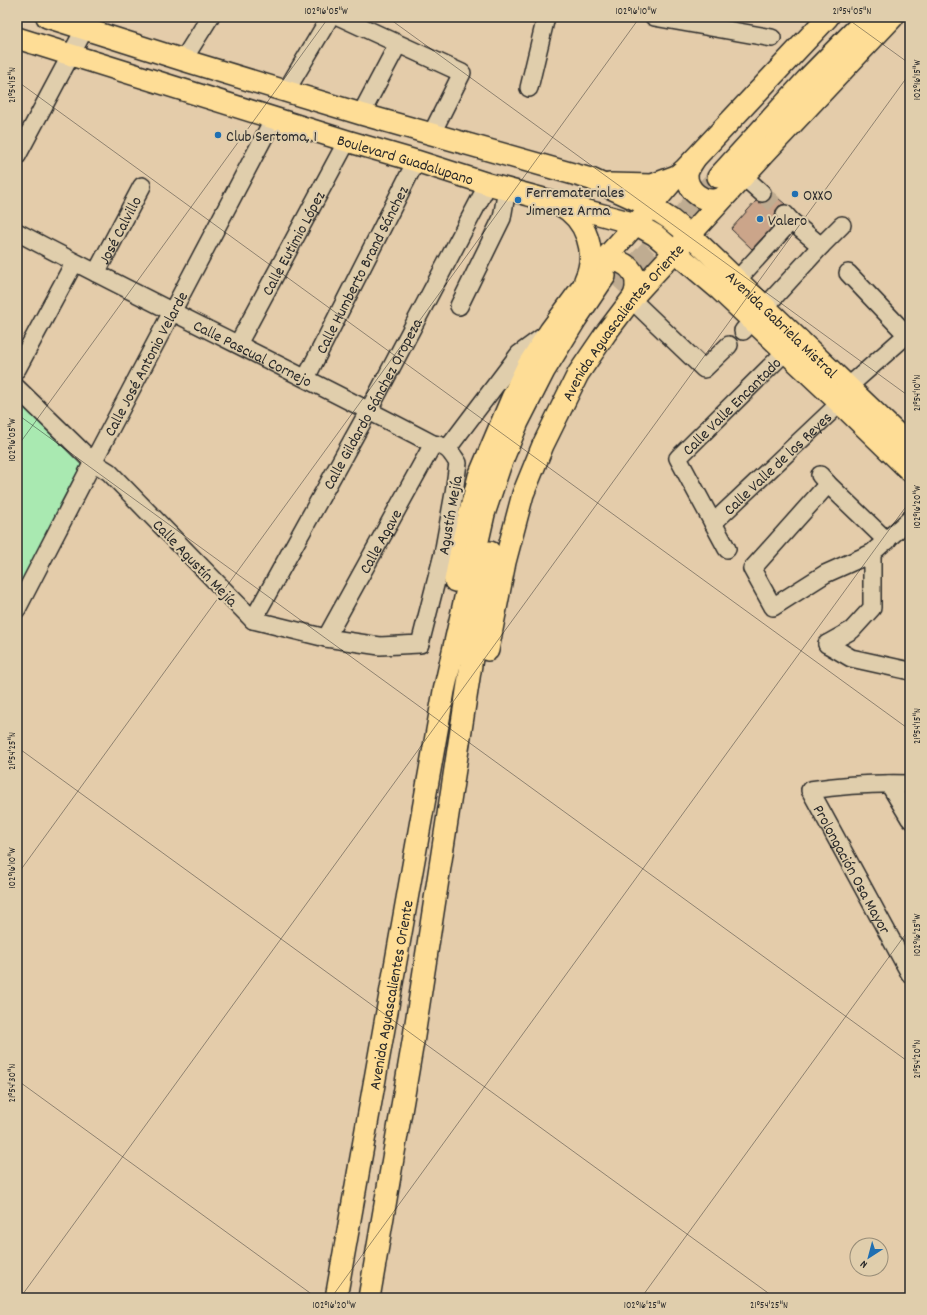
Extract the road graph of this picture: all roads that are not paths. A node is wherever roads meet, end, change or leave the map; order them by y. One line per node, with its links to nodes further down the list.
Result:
1 (47, 17): 11 (main road, Boulevard Guadalupano)
2 (210, 17): 16 (street)
3 (330, 17): 18 (street)
4 (340, 17): 14 (street)
5 (546, 17): 17 (street)
6 (654, 17): 13 (street)
7 (828, 17): 25 (main road, Avenida Aguascalientes Oriente)
8 (850, 17): 25 (main road, Avenida Aguascalientes Oriente)
9 (868, 17): 25 (main road, Avenida Aguascalientes Oriente)
10 (893, 17): 27 (main road, Avenida Aguascalientes Oriente)
11 (88, 23): 15 (street); 16 (main road, Boulevard Guadalupano)
12 (17, 38): 15 (main road, Boulevard Guadalupano)
13 (772, 38)
14 (398, 44): 19 (street); 21 (street)
15 (71, 55): 20 (main road, Boulevard Guadalupano); 23 (street)
16 (183, 60): 18 (main road, Boulevard Guadalupano)
17 (529, 88)
18 (286, 91): 19 (main road, Boulevard Guadalupano)
19 (361, 114): 21 (main road, Boulevard Guadalupano)
20 (274, 118): 22 (main road, Boulevard Guadalupano); 47 (street, Calle José Antonio Velarde)
21 (431, 135): 28 (main road, Boulevard Guadalupano)
22 (347, 141): 24 (main road, Boulevard Guadalupano); 51 (street, Calle Eutimio López)
23 (17, 156)
24 (416, 161): 30 (main road, Boulevard Guadalupano); 55 (street, Calle Humberto Brand Sánchez)
25 (712, 174): 26 (main road, Avenida Aguascalientes Oriente); 27 (main road, Avenida Aguascalientes Oriente); 37 (main road, Avenida Aguascalientes Oriente)
26 (677, 176): 28 (main road); 33 (main road, Avenida Aguascalientes Oriente)
27 (743, 176): 31 (street)
28 (602, 184): 33 (main road, Boulevard Guadalupano)
29 (142, 186): 41 (street, José Calvillo)
30 (497, 187): 32 (main road, Boulevard Guadalupano); 46 (street); 58 (street, Calle Gildardo Sánchez Oropeza)
31 (762, 193)
32 (554, 202): 34 (main road, Boulevard Guadalupano); 45 (main road)
33 (650, 206): 34 (main road, Avenida Aguascalientes Oriente); 37 (main road, Avenida Gabriela Mistral)
34 (636, 224): 39 (main road, Boulevard Guadalupano); 44 (main road, Avenida Aguascalientes Oriente)
35 (842, 225): 38 (street)
36 (17, 232): 40 (street, Calle Pascual Cornejo)
37 (690, 235): 39 (main road, Avenida Aguascalientes Oriente); 43 (main road, Avenida Gabriela Mistral)
38 (821, 246): 43 (street); 48 (street)
39 (674, 252): 44 (main road, Avenida Aguascalientes Oriente); 48 (main road, Avenida Gabriela Mistral)
40 (74, 263): 41 (street, Calle Pascual Cornejo); 54 (street)
41 (96, 272): 47 (street, Calle Pascual Cornejo)
42 (848, 273): 50 (street)
43 (737, 280): 48 (main road, Avenida Gabriela Mistral)
44 (617, 285): 45 (main road, Avenida Aguascalientes Oriente); 52 (street); 72 (main road, Avenida Aguascalientes Oriente); 78 (main road, Avenida Aguascalientes Oriente)
45 (582, 286): 49 (main road, Avenida Aguascalientes Oriente)
46 (459, 306)
47 (172, 311): 51 (street, Calle Pascual Cornejo); 61 (street, Calle José Antonio Velarde)
48 (754, 320): 53 (main road, Avenida Gabriela Mistral); 57 (main road, Avenida Gabriela Mistral)
49 (550, 331): 59 (street); 72 (main road, Avenida Aguascalientes Oriente)
50 (909, 333): 57 (street, Calle Valle de los Reyes)
51 (238, 344): 55 (street, Calle Pascual Cornejo)
52 (729, 345)
53 (785, 352): 57 (main road, Avenida Gabriela Mistral); 64 (street, Calle Valle Encantado)
54 (17, 369)
55 (306, 378): 58 (street, Calle Pascual Cornejo)
56 (17, 388): 61 (street, Calle Agustín Mejía)
57 (845, 395): 60 (main road, Avenida Gabriela Mistral); 62 (main road, Avenida Gabriela Mistral); 64 (street, Calle Valle de los Reyes)
58 (368, 410): 59 (street, Calle Pascual Cornejo); 69 (street, Calle Gildardo Sánchez Oropeza)
59 (440, 446): 70 (street, Calle Agave); 70 (street, Agustín Mejía)
60 (910, 446)
61 (92, 462): 68 (street, Calle José Antonio Velarde); 69 (street, Calle Agustín Mejía)
62 (910, 471)
63 (910, 519): 65 (street)
64 (714, 523): 66 (street)
65 (887, 541): 67 (street); 67 (street)
66 (727, 549)
67 (872, 553): 71 (street)
68 (17, 609)
69 (253, 620): 70 (street)
70 (326, 638)
71 (910, 671)
72 (444, 691): 77 (main road, Avenida Aguascalientes Oriente)
73 (889, 784): 74 (street); 75 (street); 76 (street, Prolongación Osa Mayor)
74 (910, 784)
75 (910, 819)
76 (909, 970)
77 (336, 1298)
78 (369, 1298)

